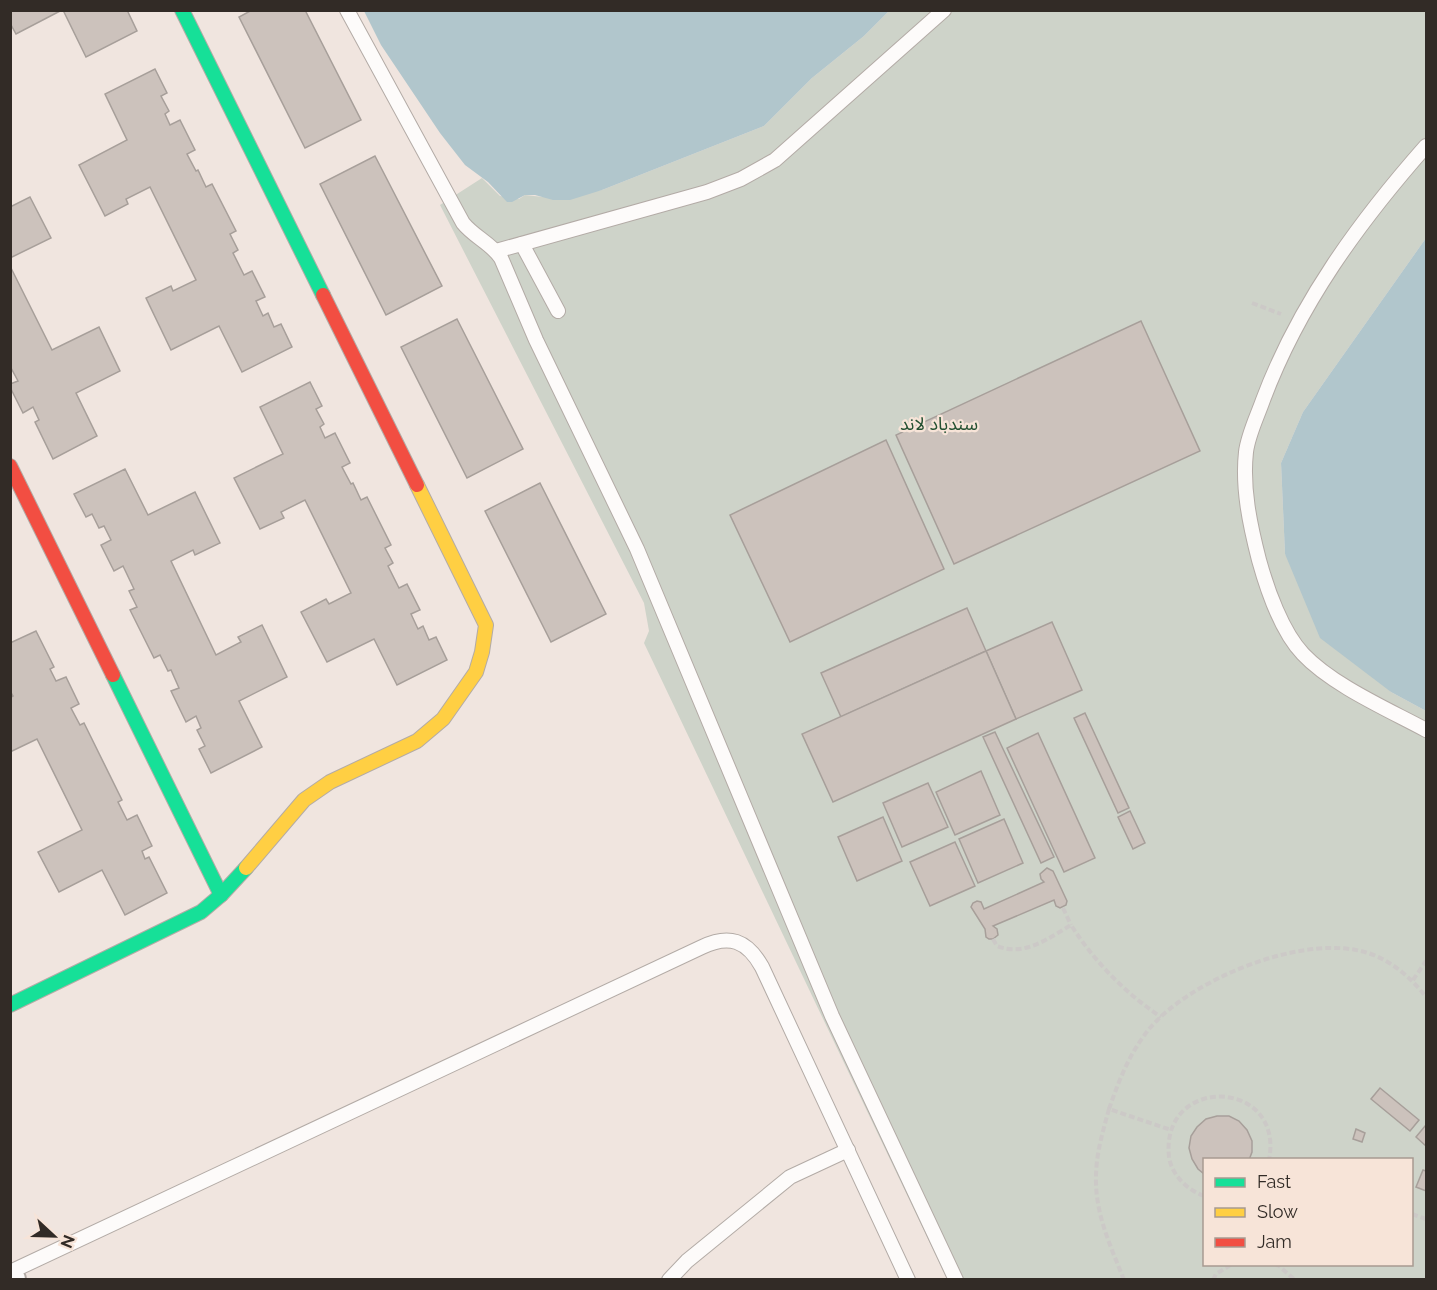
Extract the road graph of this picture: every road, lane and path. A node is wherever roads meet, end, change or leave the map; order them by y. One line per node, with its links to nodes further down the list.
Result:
1 (182, 10): 12 (street)
2 (347, 10): 6 (lane)
3 (944, 10): 5 (lane)
4 (1426, 146): 9 (lane)
5 (522, 244): 6 (lane); 8 (lane)
6 (496, 251): 31 (lane)
7 (1252, 303): 9 (path)
8 (558, 311)
9 (1298, 321): 11 (lane)
10 (10, 466): 12 (street)
11 (1426, 730)
12 (221, 896): 19 (street)
13 (1063, 908): 14 (path)
14 (1071, 925): 15 (path); 20 (path)
15 (993, 939)
16 (1426, 961): 17 (path)
17 (1413, 980): 18 (path); 20 (path)
18 (1426, 997)
19 (10, 1005)
20 (1161, 1017): 21 (path)
21 (1109, 1109): 22 (path); 32 (path)
22 (1171, 1130): 24 (path); 25 (path)
23 (848, 1150): 28 (lane); 29 (lane); 30 (lane)
24 (1269, 1158)
25 (1203, 1196)
26 (1229, 1266): 33 (path)
27 (1279, 1266): 34 (path)
28 (10, 1272)
29 (669, 1280)
30 (908, 1280)
31 (956, 1280)
32 (1125, 1280)
33 (1213, 1280)
34 (1295, 1280)

